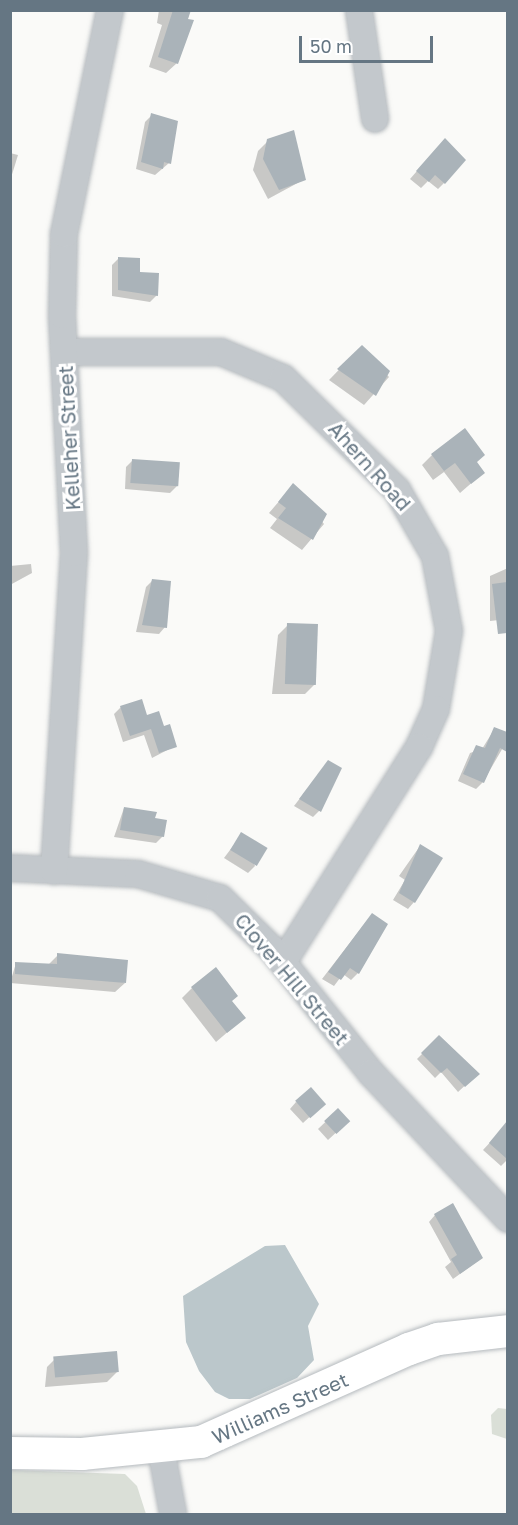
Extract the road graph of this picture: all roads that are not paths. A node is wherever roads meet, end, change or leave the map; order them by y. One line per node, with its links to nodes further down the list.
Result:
1 (110, 10): 4 (street, Kelleher Street)
2 (359, 10): 3 (street)
3 (375, 119)
4 (65, 352): 6 (street, Kelleher Street); 7 (street, Ahern Road)
5 (10, 868): 6 (street, Clover Hill Street)
6 (54, 871): 7 (street, Clover Hill Street)
7 (283, 962): 8 (street, Clover Hill Street)
8 (507, 1219)
9 (507, 1331): 10 (main road, Williams Street)
10 (161, 1449): 11 (main road, Williams Street); 12 (street)
11 (10, 1453)
12 (173, 1515)

